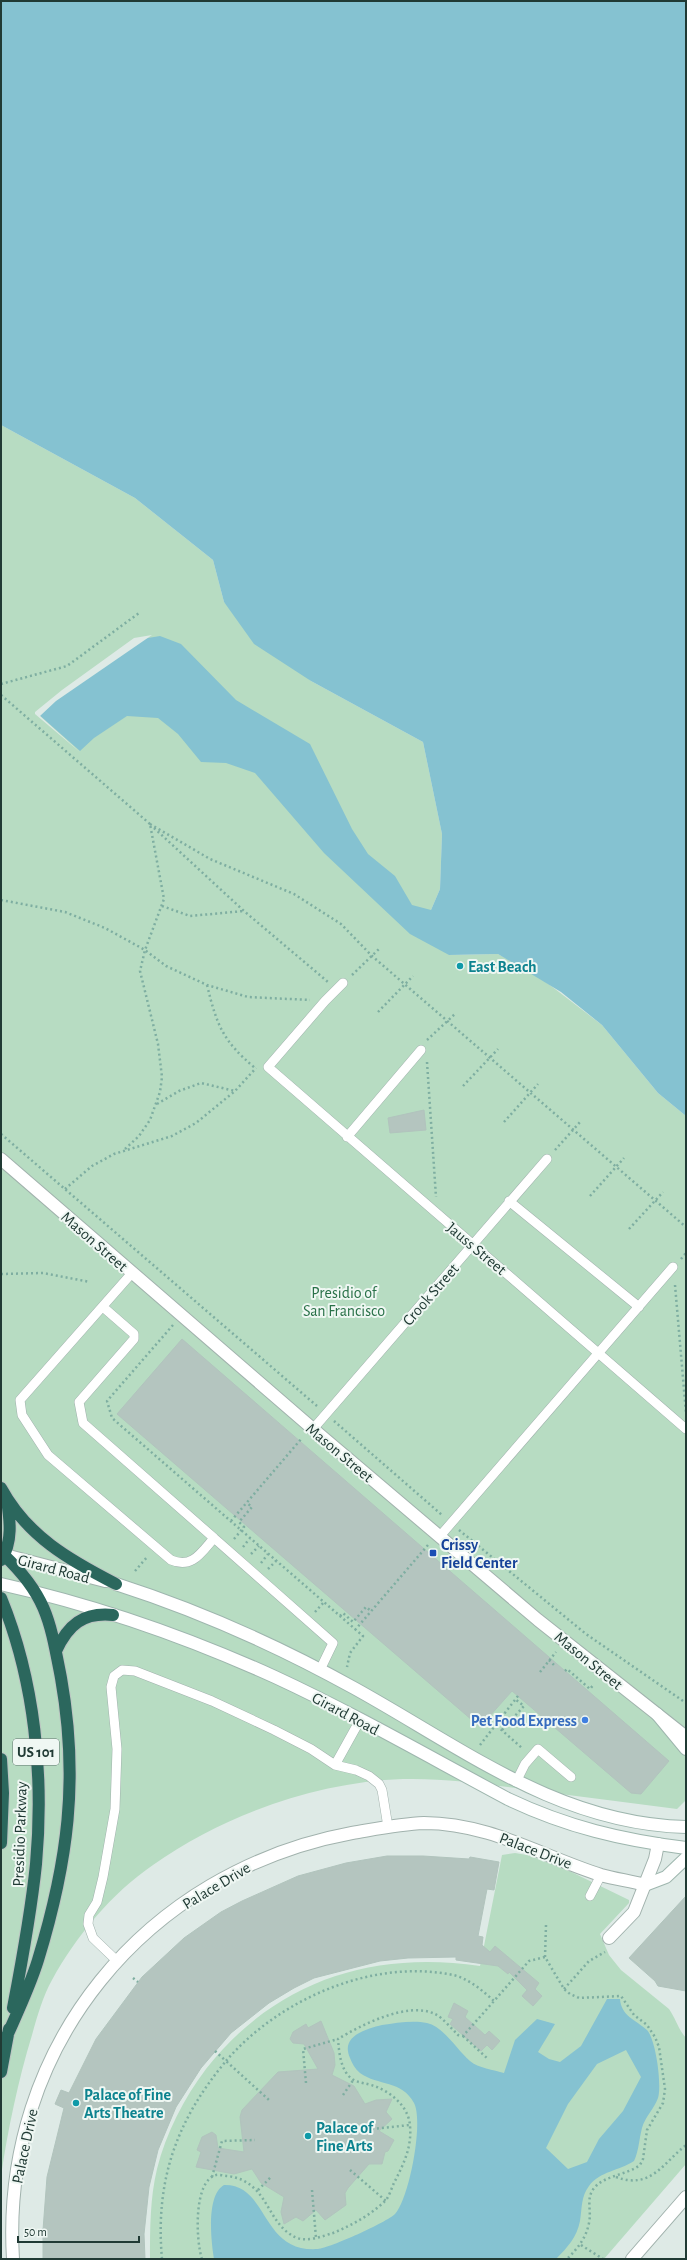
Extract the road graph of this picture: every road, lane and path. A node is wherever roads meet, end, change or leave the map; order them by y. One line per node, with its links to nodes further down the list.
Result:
1 (139, 612): 2 (path)
2 (1, 684)
3 (1, 695): 4 (path)
4 (150, 824): 6 (path); 7 (path); 10 (path)
5 (1, 900): 9 (path)
6 (162, 906): 7 (path); 9 (path)
7 (244, 911): 15 (path)
8 (380, 948): 10 (path)
9 (145, 950): 13 (path); 31 (path)
10 (372, 956): 12 (path); 14 (path)
11 (413, 976): 14 (path)
12 (343, 983): 15 (lane)
13 (207, 985): 16 (path); 25 (path)
14 (405, 985): 17 (path); 19 (path)
15 (336, 989): 16 (lane)
16 (325, 1001): 24 (lane)
17 (378, 1012)
18 (456, 1013): 19 (path)
19 (447, 1021): 20 (path); 23 (path)
20 (426, 1041)
21 (498, 1049): 23 (path)
22 (421, 1050): 36 (lane)
23 (490, 1058): 28 (path); 30 (path)
24 (268, 1067): 25 (path); 36 (lane, Jauss Street)
25 (255, 1068): 29 (path)
26 (428, 1082): 47 (path)
27 (538, 1084): 30 (path)
28 (463, 1086)
29 (235, 1091): 31 (path); 37 (path)
30 (530, 1093): 33 (path); 34 (path)
31 (156, 1104): 37 (path)
32 (581, 1121): 34 (path)
33 (504, 1122)
34 (573, 1130): 40 (path); 41 (path)
35 (1, 1134): 42 (path)
36 (347, 1137): 47 (lane, Jauss Street)
37 (125, 1149): 42 (path)
38 (624, 1158): 41 (path)
39 (1, 1159): 52 (street, Mason Street)
40 (547, 1159): 45 (lane, Crook Street)
41 (616, 1167): 44 (path); 46 (path)
42 (65, 1189): 59 (path)
43 (663, 1192): 46 (path)
44 (590, 1196)
45 (509, 1201): 50 (lane, Crook Street); 56 (lane)
46 (655, 1201): 48 (path); 49 (path)
47 (437, 1214): 50 (lane, Jauss Street)
48 (686, 1227)
49 (629, 1229)
50 (472, 1244): 58 (lane, Jauss Street); 59 (lane, Crook Street)
51 (673, 1267): 56 (lane); 60 (path)
52 (132, 1273): 55 (lane); 61 (street, Mason Street)
53 (1, 1274): 54 (path)
54 (90, 1282)
55 (103, 1307): 70 (lane); 71 (lane)
56 (639, 1307): 58 (lane)
57 (175, 1323): 66 (path)
58 (598, 1352): 62 (lane, Jauss Street); 67 (lane)
59 (326, 1414): 61 (lane, Crook Street); 67 (path)
60 (686, 1416)
61 (314, 1429): 69 (street, Mason Street)
62 (686, 1429)
63 (300, 1440): 65 (path)
64 (4, 1492): 73 (highway); 76 (highway)
65 (247, 1503): 66 (path); 68 (path)
66 (231, 1522): 68 (path)
67 (451, 1523): 69 (lane); 94 (path)
68 (242, 1530): 81 (path)
69 (440, 1536): 95 (street, Mason Street)
70 (214, 1538): 71 (lane); 88 (lane)
71 (156, 1547): 74 (path)
72 (426, 1548): 79 (path)
73 (2, 1556): 76 (street, Girard Road); 77 (highway)
74 (135, 1571)
75 (1, 1584): 77 (street, Girard Road)
76 (116, 1584): 88 (street, Girard Road)
77 (37, 1593): 80 (street, Girard Road); 83 (highway)
78 (1, 1598): 124 (highway, Presidio Parkway / US 101)
79 (371, 1611): 81 (path); 82 (path)
80 (113, 1614): 83 (highway); 96 (street, Girard Road)
81 (340, 1616): 82 (path)
82 (356, 1630): 87 (path)
83 (56, 1651): 124 (highway)
84 (556, 1652): 85 (path)
85 (549, 1660): 86 (path); 90 (path)
86 (556, 1666)
87 (347, 1667)
88 (320, 1670): 106 (street, Girard Road)
89 (566, 1671): 91 (path)
90 (540, 1672)
91 (594, 1684)
92 (518, 1696): 93 (path)
93 (515, 1699): 97 (path); 98 (path)
94 (686, 1703)
95 (657, 1714): 99 (street, Mason Street); 101 (street)
96 (360, 1720): 104 (lane); 110 (street, Girard Road)
97 (497, 1726): 98 (path); 100 (path)
98 (502, 1730): 102 (path)
99 (686, 1737)
100 (480, 1745)
101 (686, 1749)
102 (532, 1756): 105 (lane); 106 (lane)
103 (1, 1759): 109 (highway, Presidio Parkway / US 101)
104 (336, 1765): 107 (lane); 119 (lane)
105 (571, 1777)
106 (516, 1782): 108 (street, Girard Road)
107 (388, 1827): 113 (street, Palace Drive); 119 (street, Palace Drive)
108 (685, 1827)
109 (1, 1843)
110 (658, 1844): 111 (street, Girard Road); 114 (street)
111 (686, 1848)
112 (686, 1858): 114 (street)
113 (601, 1875): 114 (street, Palace Drive); 115 (lane)
114 (645, 1884): 117 (street)
115 (590, 1896)
116 (546, 1925): 118 (path)
117 (609, 1938): 122 (path)
118 (545, 1957): 122 (path); 123 (path)
119 (116, 1960): 149 (street, Palace Drive)
120 (133, 1978): 121 (path)
121 (138, 1982)
122 (564, 1989): 141 (path)
123 (494, 2001): 125 (path); 129 (path)
124 (7, 2036): 130 (highway, Presidio Parkway / US 101)
125 (463, 2036): 126 (path); 128 (path)
126 (338, 2039): 131 (path); 132 (path)
127 (215, 2051): 129 (path)
128 (488, 2059)
129 (226, 2061): 134 (path); 150 (path)
130 (1, 2072)
131 (354, 2080): 133 (path); 135 (path)
132 (306, 2083)
133 (343, 2095)
134 (269, 2100)
135 (410, 2125): 136 (path); 146 (path)
136 (362, 2130)
137 (255, 2140): 142 (path)
138 (686, 2145): 141 (path)
139 (350, 2170): 146 (path)
140 (272, 2176): 143 (path)
141 (616, 2176): 148 (path)
142 (212, 2178): 143 (path); 151 (path)
143 (258, 2190): 147 (path)
144 (312, 2190): 147 (path)
145 (686, 2197): 154 (street)
146 (386, 2201): 147 (path)
147 (316, 2238)
148 (581, 2244): 152 (path); 153 (path)
149 (13, 2259)
150 (162, 2259)
151 (202, 2259)
152 (567, 2259)
153 (603, 2259)
154 (632, 2259)

